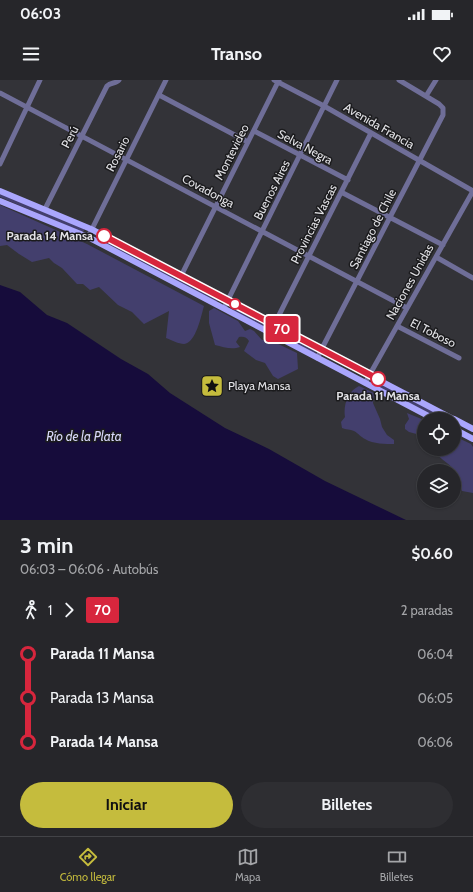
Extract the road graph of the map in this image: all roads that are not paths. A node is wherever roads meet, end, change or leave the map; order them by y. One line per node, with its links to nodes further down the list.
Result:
1 (40, 80): 12 (street)
2 (119, 80): 15 (street, Perú)
3 (166, 80): 9 (street, Rosario)
4 (338, 80): 11 (street, Buenos Aires)
5 (399, 80): 10 (street)
6 (436, 80): 10 (street)
7 (277, 81): 11 (street, Avenida Francia); 13 (street, Montevideo)
8 (0, 93): 12 (street, Covadonga)
9 (158, 95): 16 (street); 18 (street, Rosario)
10 (426, 96): 19 (street, Santiago de Chile)
11 (324, 106): 14 (street, Avenida Francia); 17 (street, Buenos Aires)
12 (27, 107): 15 (street, Covadonga); 20 (street)
13 (254, 131): 16 (street, Montevideo); 17 (street, Selva Negra)
14 (372, 133): 19 (street, Avenida Francia); 21 (street, Provincias Vascas)
15 (82, 136): 18 (street, Covadonga); 27 (street, Perú)
16 (248, 142): 26 (street, Montevideo)
17 (300, 155): 21 (street, Selva Negra); 30 (street, Buenos Aires)
18 (126, 159): 26 (street, Covadonga); 29 (street, Rosario)
19 (420, 161): 23 (street, Avenida Francia); 28 (street, Santiago de Chile)
20 (0, 164)
21 (348, 180): 24 (street, Provincias Vascas)
22 (0, 191): 27 (main road)
23 (473, 191): 32 (street, Naciones Unidas)
24 (342, 192): 28 (street); 33 (street, Provincias Vascas)
25 (0, 201): 31 (main road)
26 (216, 207): 30 (street, Covadonga); 35 (street, Montevideo)
27 (45, 209): 29 (main road)
28 (390, 217): 32 (street); 37 (street, Santiago de Chile)
29 (91, 229): 31 (street, Rosario); 35 (main road)
30 (262, 231): 33 (street, Covadonga); 38 (street, Buenos Aires)
31 (88, 237): 39 (main road)
32 (443, 245): 34 (street, Naciones Unidas)
33 (309, 256): 37 (street, Covadonga); 41 (street, Provincias Vascas)
34 (436, 257): 36 (street); 40 (street, Naciones Unidas)
35 (181, 276): 38 (main road)
36 (473, 278)
37 (357, 281): 40 (street, Covadonga); 43 (street, Santiago de Chile)
38 (228, 300): 39 (street, Buenos Aires); 41 (main road)
39 (224, 308): 44 (main road)
40 (407, 308): 42 (street, Naciones Unidas)
41 (274, 325): 43 (main road)
42 (397, 326): 45 (street, El Toboso); 46 (street, Naciones Unidas)
43 (321, 350): 44 (street, Santiago de Chile); 46 (main road)
44 (317, 358): 47 (main road)
45 (459, 358)
46 (369, 374): 47 (street, Naciones Unidas); 49 (main road)
47 (364, 383): 48 (main road)
48 (420, 412)
49 (441, 412)
50 (461, 423): 51 (main road)
51 (473, 429)
52 (461, 433): 53 (main road)
53 (473, 439)

